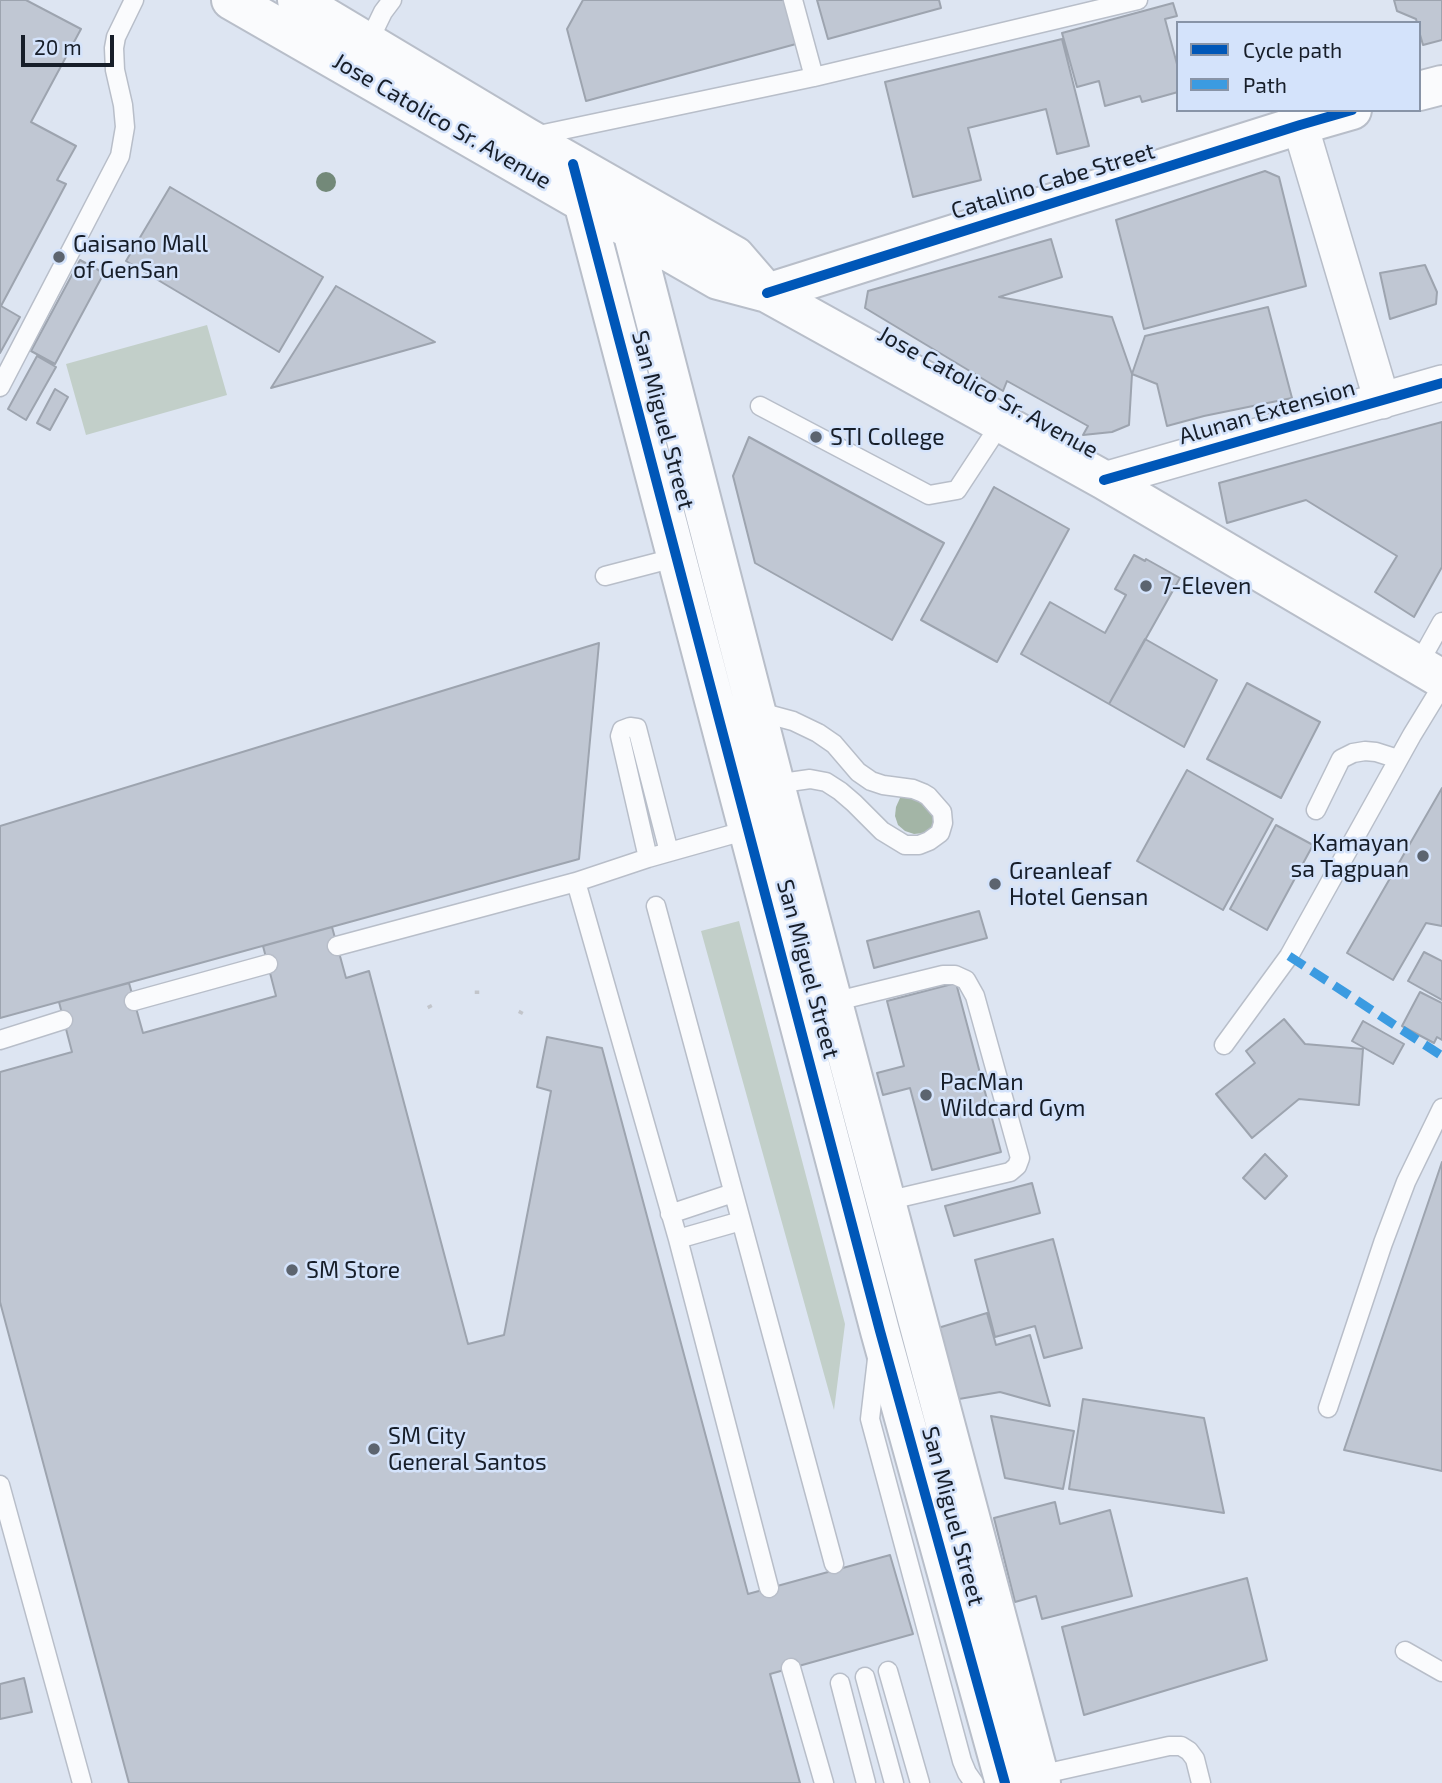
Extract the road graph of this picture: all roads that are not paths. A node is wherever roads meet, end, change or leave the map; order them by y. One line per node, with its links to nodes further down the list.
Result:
1 (134, 0): 20 (lane)
2 (231, 0): 16 (street, Jose Catolico Sr. Avenue)
3 (297, 0): 7 (street, Jose Catolico Sr. Avenue)
4 (392, 0): 7 (lane)
5 (793, 0): 8 (lane)
6 (1138, 0): 8 (lane)
7 (368, 43): 13 (street, Jose Catolico Sr. Avenue)
8 (814, 77): 13 (lane)
9 (1442, 85): 10 (street)
10 (1421, 90)
11 (1345, 112): 12 (street, Catalino Cabe Street)
12 (1300, 125): 18 (street, Catalino Cabe Street); 21 (street)
13 (526, 137): 14 (street, Jose Catolico Sr. Avenue)
14 (573, 164): 15 (street, Jose Catolico Sr. Avenue); 16 (street, San Miguel Street)
15 (622, 192): 17 (street, San Miguel Street); 18 (street, Jose Catolico Sr. Avenue)
16 (584, 203): 17 (street, Jose Catolico Sr. Avenue); 25 (street, San Miguel Street)
17 (632, 230): 18 (street, Jose Catolico Sr. Avenue); 29 (street, San Miguel Street)
18 (766, 293): 23 (street, Jose Catolico Sr. Avenue)
19 (1442, 383): 21 (street, Alunan Extension)
20 (0, 387)
21 (1382, 401): 24 (street, Alunan Extension)
22 (760, 406): 23 (lane)
23 (1001, 423): 24 (street, Jose Catolico Sr. Avenue)
24 (1104, 480): 28 (street, Jose Catolico Sr. Avenue)
25 (678, 557): 26 (lane); 32 (street, San Miguel Street)
26 (605, 576)
27 (1442, 622): 28 (lane)
28 (1434, 677): 30 (lane)
29 (756, 710): 32 (street, San Miguel Street); 32 (lane)
30 (1398, 759): 31 (lane); 43 (lane)
31 (1316, 810)
32 (769, 811): 33 (lane); 40 (street, San Miguel Street); 50 (street, San Miguel Street)
33 (669, 852): 34 (lane); 34 (lane)
34 (648, 858): 35 (lane)
35 (576, 881): 37 (lane); 47 (lane)
36 (656, 906): 45 (lane)
37 (337, 946)
38 (268, 964): 39 (lane)
39 (134, 1001)
40 (833, 1002): 46 (street, San Miguel Street); 46 (lane)
41 (64, 1020): 42 (lane)
42 (0, 1040)
43 (1224, 1045)
44 (1442, 1108): 51 (lane)
45 (733, 1193): 47 (lane); 48 (lane)
46 (886, 1201): 61 (street, San Miguel Street)
47 (670, 1214): 49 (lane)
48 (741, 1221): 49 (lane); 53 (lane)
49 (678, 1239): 54 (lane)
50 (880, 1331): 61 (street, San Miguel Street); 67 (lane)
51 (1328, 1408)
52 (0, 1485): 62 (lane)
53 (834, 1564)
54 (769, 1588)
55 (1405, 1651): 58 (lane)
56 (791, 1668): 63 (lane)
57 (888, 1671): 66 (lane)
58 (1442, 1672)
59 (865, 1677): 65 (lane)
60 (840, 1684): 64 (lane)
61 (1028, 1780): 68 (lane)
62 (82, 1783)
63 (824, 1783)
64 (866, 1783)
65 (894, 1783)
66 (919, 1783)
67 (974, 1783)
68 (1201, 1783)

